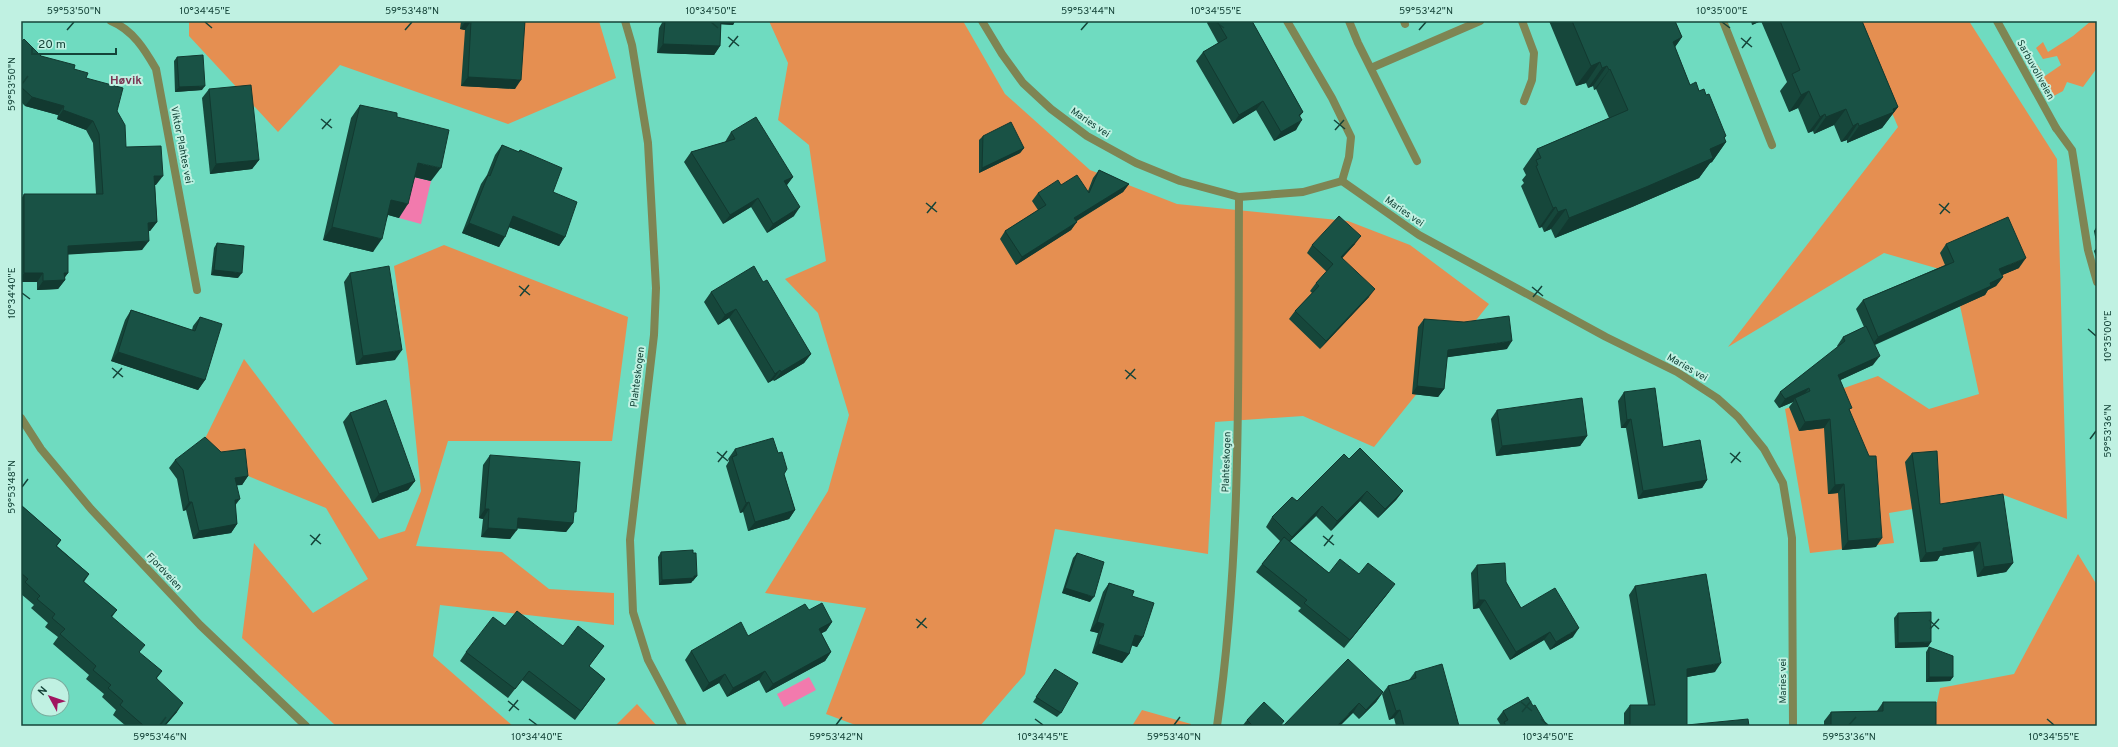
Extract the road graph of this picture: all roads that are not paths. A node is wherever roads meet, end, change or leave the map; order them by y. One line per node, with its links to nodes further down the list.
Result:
1 (111, 21): 17 (street, Viktor Plahtes vei)
2 (625, 21): 20 (street, Plahteskogen)
3 (982, 21): 15 (street, Maries vei)
4 (1287, 21): 14 (street)
5 (1349, 21): 10 (street)
6 (1480, 21): 10 (street)
7 (1522, 21): 11 (street)
8 (1723, 21): 12 (street)
9 (1997, 21): 16 (street, Sarbuvollveien)
10 (1371, 68): 13 (street)
11 (1524, 101)
12 (1772, 145)
13 (1417, 161)
14 (1342, 181): 15 (street, Maries vei); 22 (street, Maries vei)
15 (1239, 197): 21 (street, Plahteskogen)
16 (2097, 282)
17 (197, 290)
18 (21, 418): 19 (street, Fjordveien)
19 (306, 726)
20 (682, 726)
21 (1217, 726)
22 (1793, 726)

